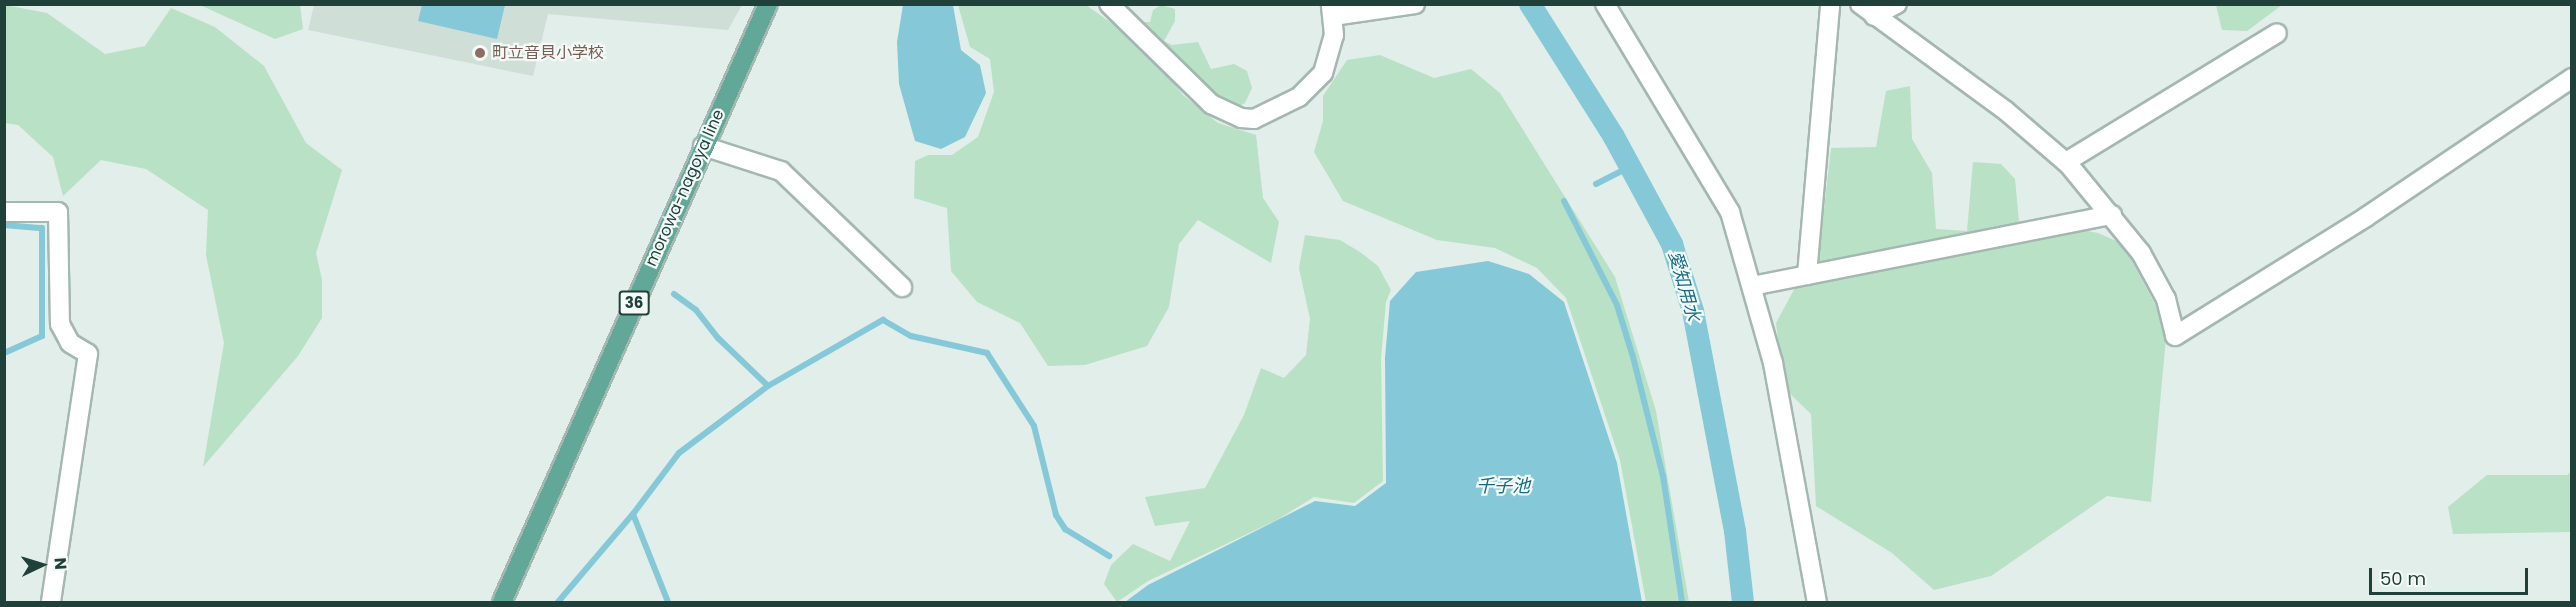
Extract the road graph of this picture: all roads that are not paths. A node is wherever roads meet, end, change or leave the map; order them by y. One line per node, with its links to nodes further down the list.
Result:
1 (768, 4): 11 (main road, morowa-nagoya line / 36)
2 (1109, 4): 7 (street)
3 (1415, 4): 7 (street)
4 (1605, 4): 17 (street)
5 (1830, 4): 15 (street)
6 (1897, 4): 8 (street)
7 (1332, 10)
8 (1867, 10): 12 (street)
9 (2277, 33): 12 (street)
10 (2571, 78): 14 (street)
11 (703, 146): 16 (street); 19 (main road, morowa-nagoya line / 36)
12 (2066, 162): 14 (street)
13 (4, 212): 18 (street)
14 (2112, 215): 15 (street)
15 (1807, 275): 17 (street)
16 (902, 286)
17 (1752, 286): 20 (street)
18 (51, 603)
19 (502, 603)
20 (1817, 603)

